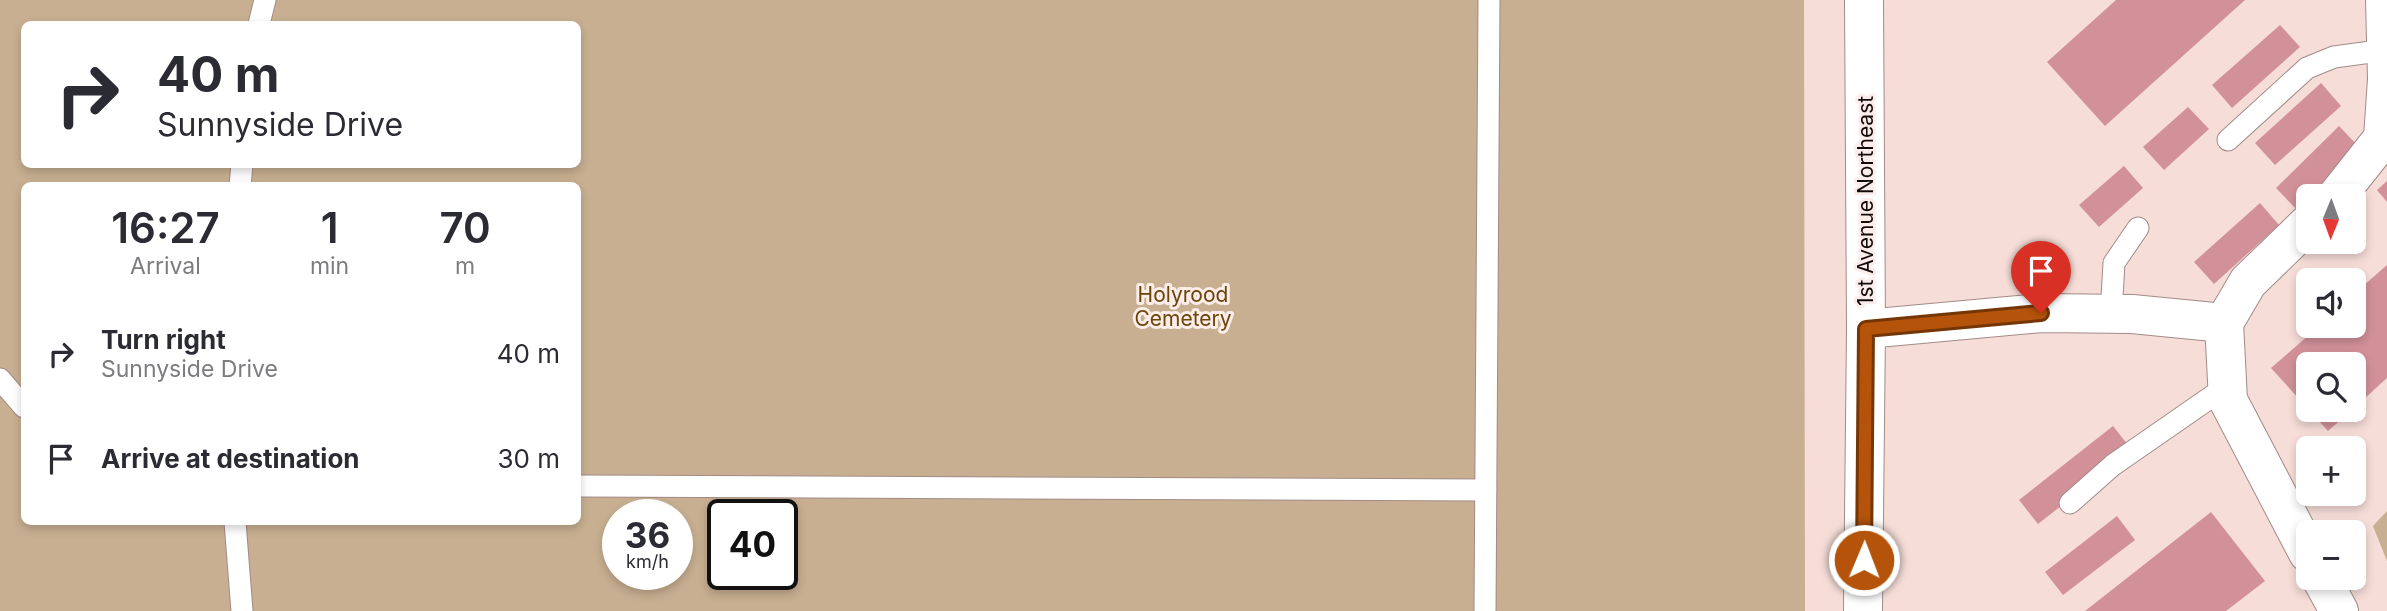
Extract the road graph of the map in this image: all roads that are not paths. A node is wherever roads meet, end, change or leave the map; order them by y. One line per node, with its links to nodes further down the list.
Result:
1 (265, 0): 5 (lane)
2 (1489, 0): 18 (lane)
3 (1864, 0): 13 (street, 1st Avenue Northeast)
4 (2385, 0): 6 (street)
5 (260, 21)
6 (2386, 50): 7 (lane); 8 (street)
7 (2228, 140)
8 (2347, 184)
9 (2138, 228): 11 (lane)
10 (2296, 236): 12 (street)
11 (2111, 314): 12 (street); 13 (street)
12 (2224, 323): 15 (street)
13 (1866, 329): 25 (street, 1st Avenue Northeast)
14 (0, 379): 16 (lane)
15 (2227, 386): 19 (lane); 21 (street)
16 (21, 404)
17 (581, 486): 18 (lane)
18 (1486, 490): 24 (lane)
19 (2070, 503)
20 (235, 525): 23 (lane)
21 (2296, 530)
22 (2328, 590): 26 (street)
23 (242, 611)
24 (1485, 611)
25 (1863, 611)
26 (2339, 611)

